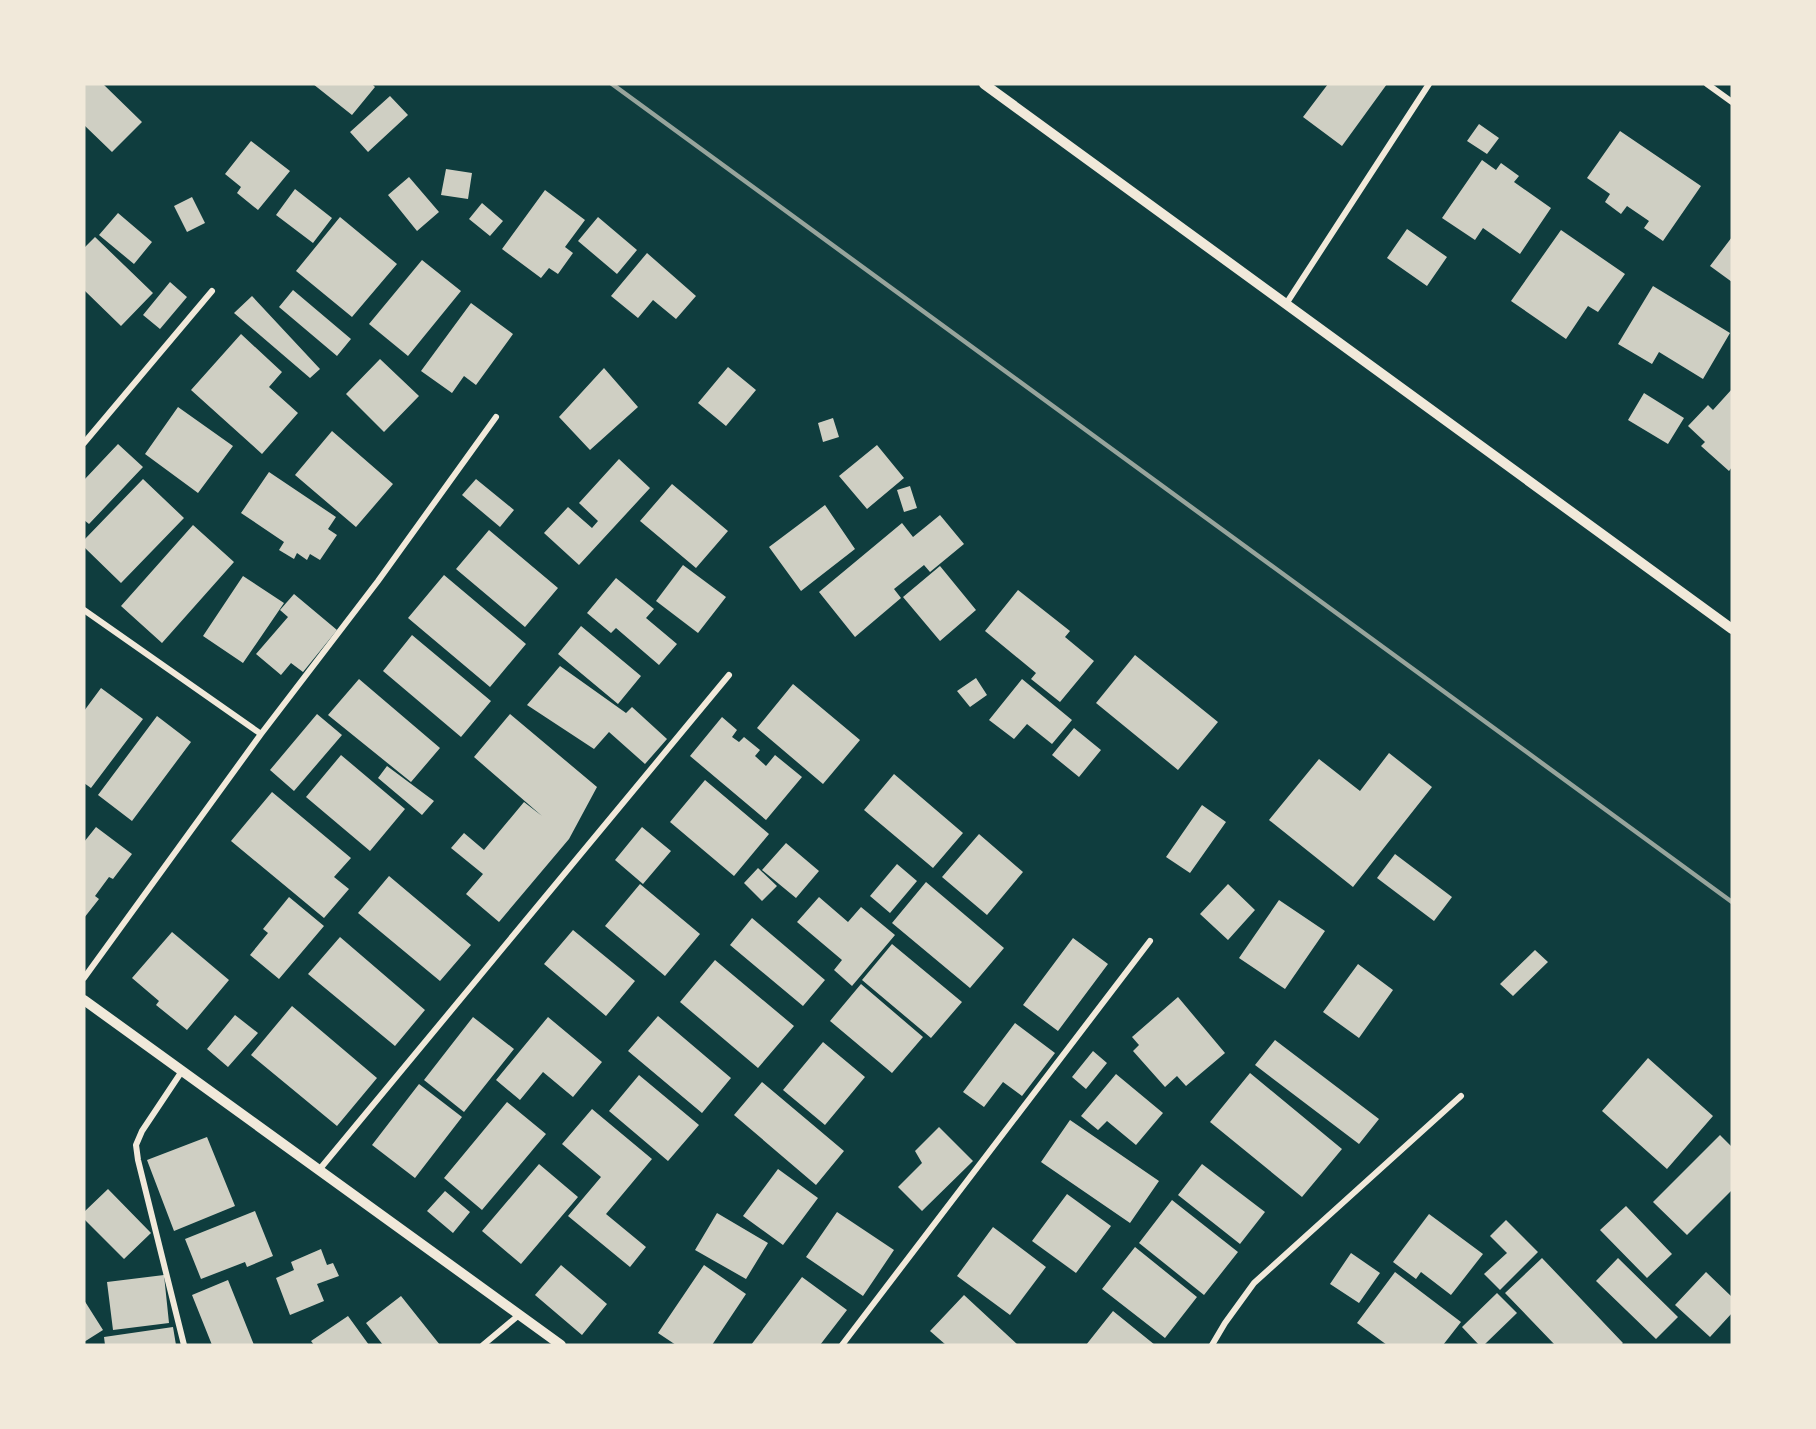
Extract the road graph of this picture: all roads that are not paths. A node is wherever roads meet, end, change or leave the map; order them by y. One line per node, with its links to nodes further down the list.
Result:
1 (984, 84): 6 (street)
2 (1429, 84): 6 (street)
3 (1707, 84): 4 (street)
4 (1732, 102)
5 (212, 291): 8 (street)
6 (1286, 305): 10 (street)
7 (496, 417): 12 (street)
8 (84, 443)
9 (84, 610): 12 (street)
10 (1732, 630)
11 (729, 675): 18 (street)
12 (261, 734): 14 (street)
13 (1150, 940): 23 (street)
14 (84, 978)
15 (84, 1000): 16 (street)
16 (182, 1071): 18 (street); 20 (street)
17 (1461, 1096): 24 (street)
18 (320, 1170): 19 (street)
19 (519, 1314): 21 (street); 22 (street)
20 (184, 1345)
21 (483, 1345)
22 (561, 1345)
23 (842, 1345)
24 (1212, 1345)

